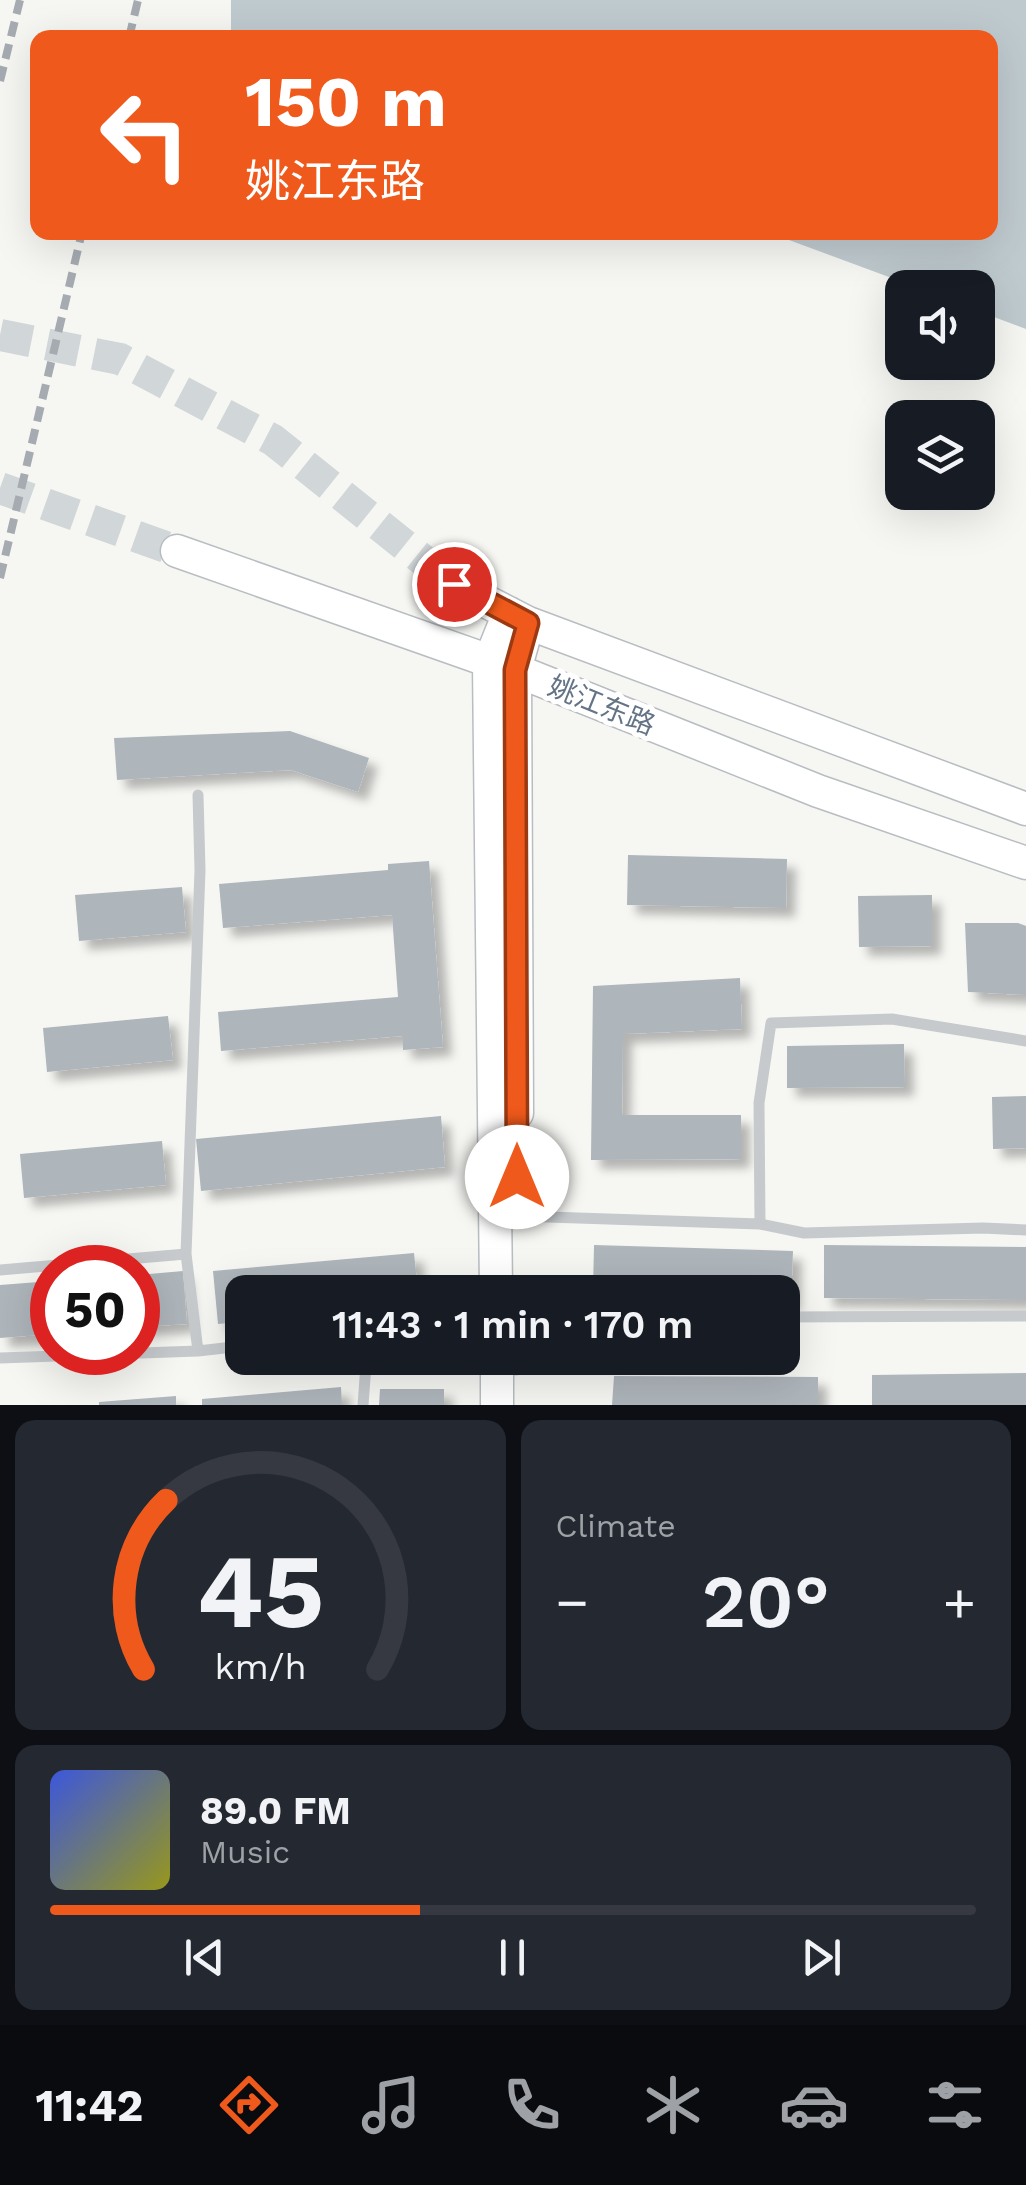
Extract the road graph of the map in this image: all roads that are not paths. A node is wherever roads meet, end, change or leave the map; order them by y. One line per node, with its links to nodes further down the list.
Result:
1 (177, 551): 4 (main road, 姚江东路)
2 (454, 584): 3 (main road, 姚江东路)
3 (518, 618): 4 (main road); 6 (main road, 姚江东路)
4 (502, 666): 7 (main road, 姚江东路); 9 (main road); 14 (main road)
5 (198, 795): 12 (lane)
6 (1026, 809)
7 (1026, 863)
8 (1026, 1042): 10 (lane)
9 (517, 1216): 10 (lane); 15 (main road)
10 (760, 1224): 11 (lane)
11 (1026, 1230)
12 (186, 1254): 13 (lane); 19 (lane)
13 (0, 1270)
14 (496, 1275)
15 (517, 1275)
16 (1026, 1316): 17 (lane)
17 (800, 1317)
18 (225, 1348): 19 (lane)
19 (198, 1350): 20 (lane)
20 (0, 1358)
21 (364, 1375): 24 (lane)
22 (504, 1375): 25 (main road)
23 (510, 1375): 26 (main road)
24 (363, 1405)
25 (497, 1405)
26 (517, 1405)

